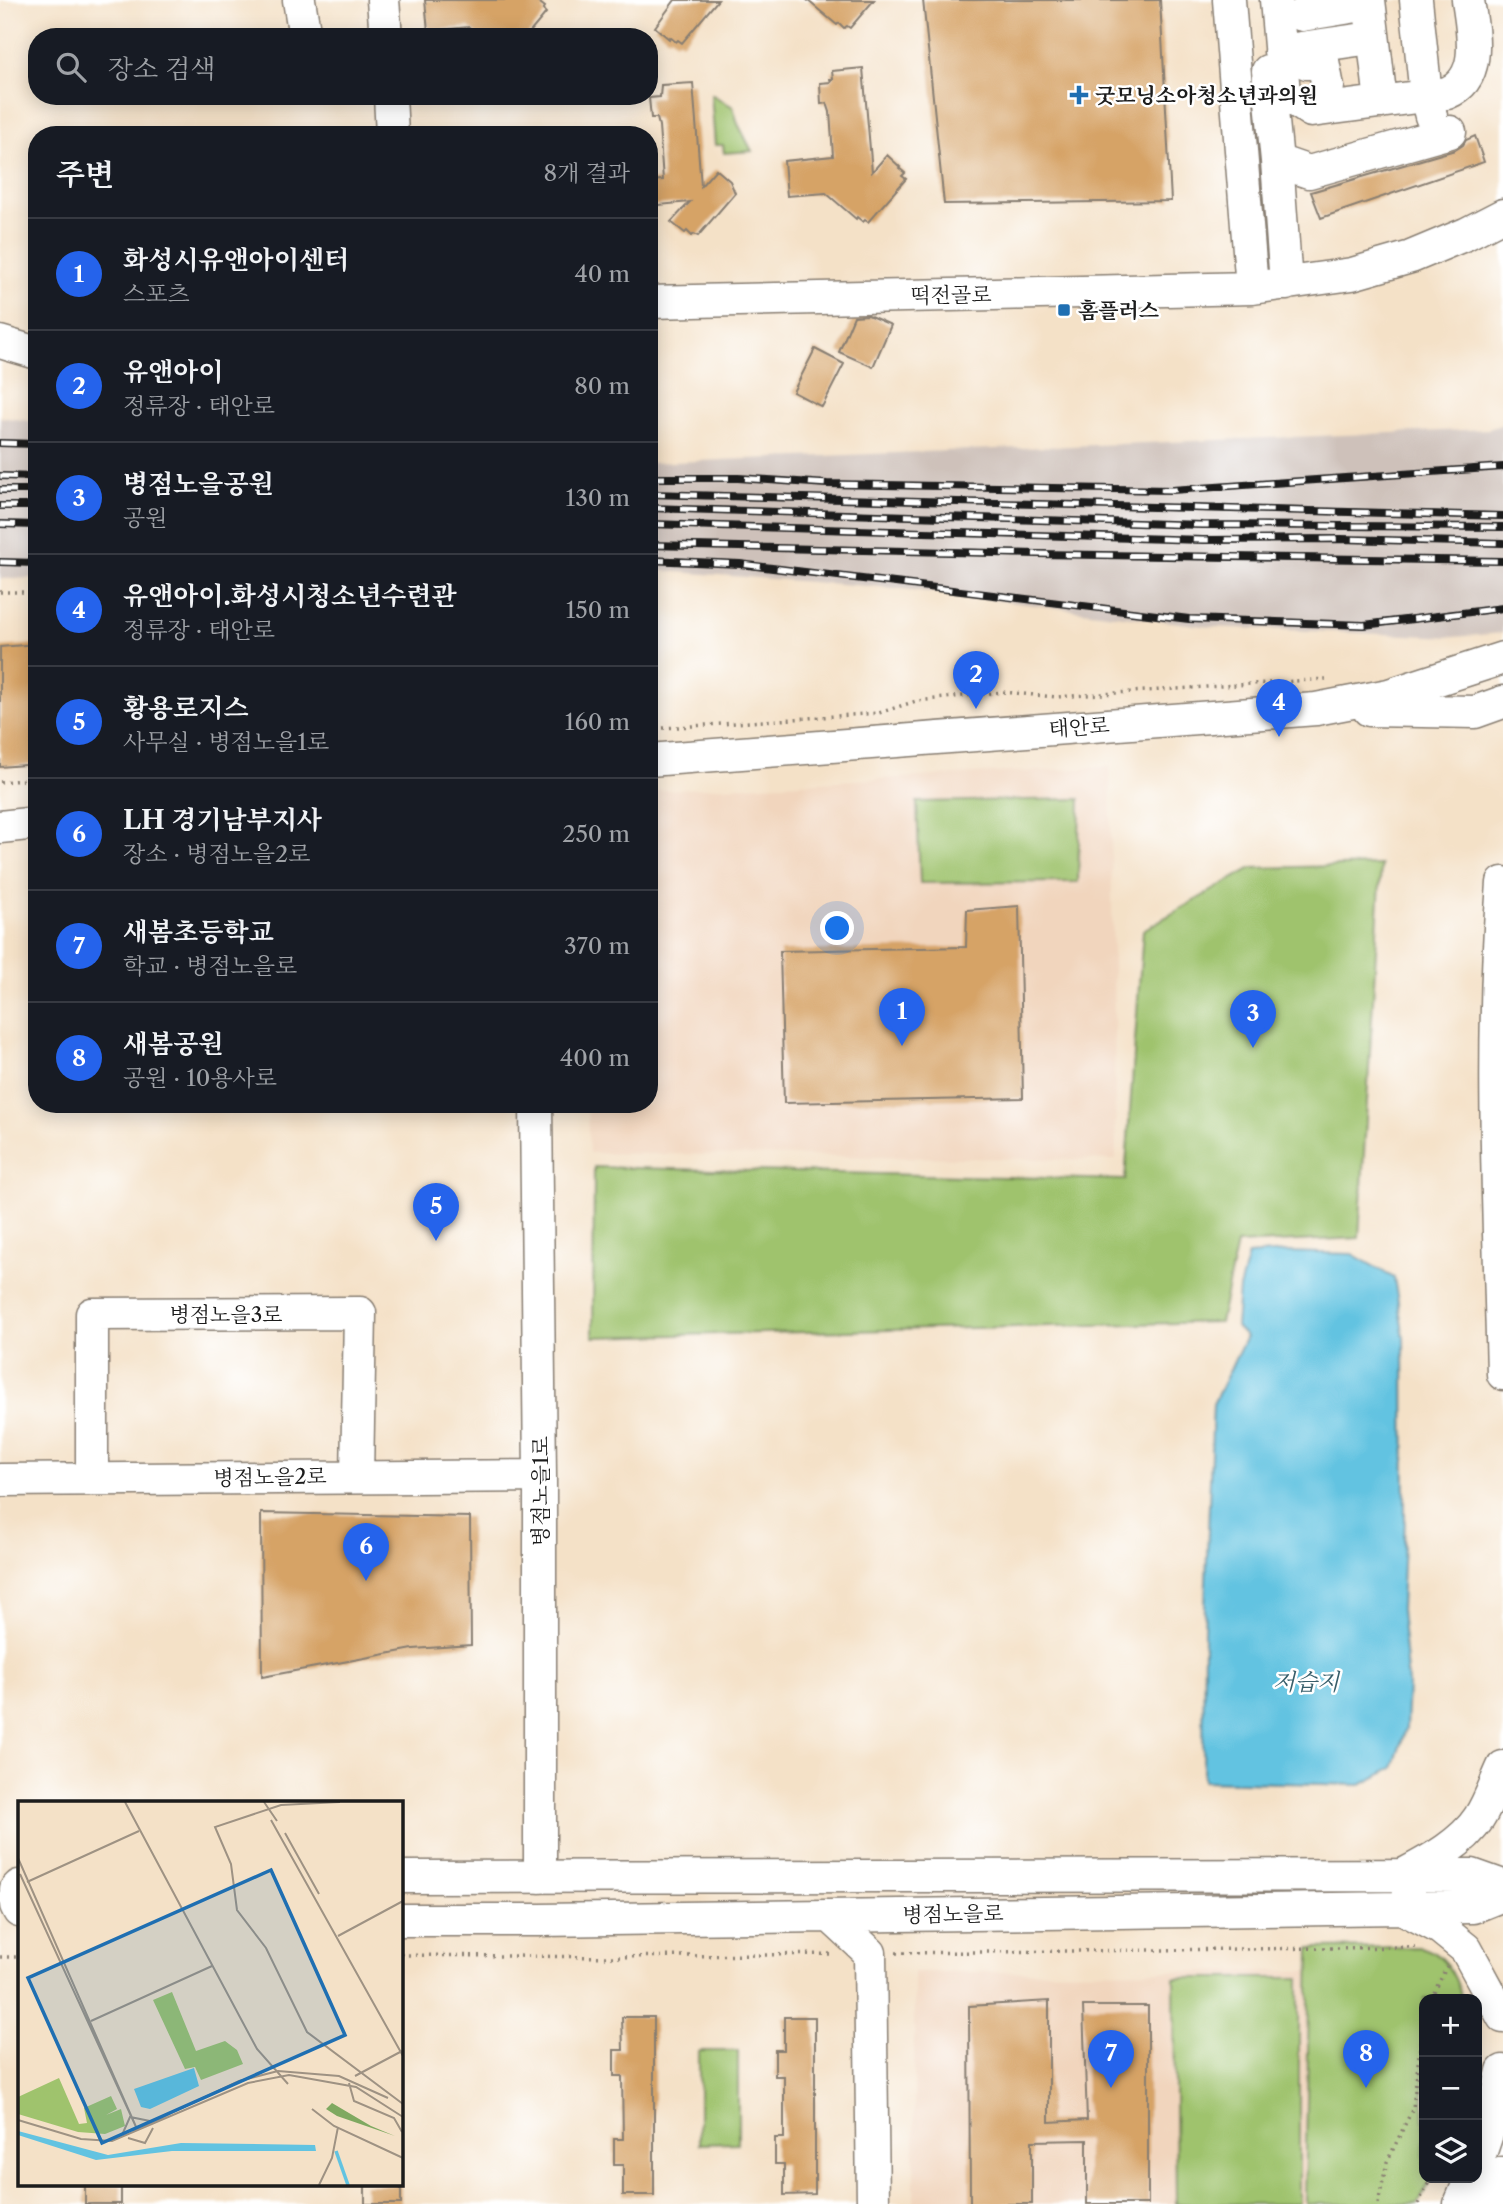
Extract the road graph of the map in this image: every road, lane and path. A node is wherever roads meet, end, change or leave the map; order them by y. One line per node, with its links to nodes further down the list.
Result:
1 (299, 0): 8 (street)
2 (383, 0): 9 (street)
3 (1229, 0): 18 (street)
4 (1262, 0): 15 (street)
5 (1416, 0): 11 (street)
6 (1468, 0): 11 (street)
7 (1369, 2): 10 (street); 10 (street)
8 (304, 28)
9 (385, 28)
10 (1322, 40): 12 (street); 12 (street)
11 (1426, 96): 12 (street); 15 (street)
12 (1381, 102)
13 (391, 105): 14 (street)
14 (392, 126)
15 (1277, 161): 17 (street)
16 (1503, 215): 17 (street, 떡전골로)
17 (1286, 284): 18 (street, 떡전골로)
18 (1252, 288): 19 (street, 떡전골로)
19 (658, 302)
20 (0, 342): 21 (street)
21 (28, 350)
22 (0, 592): 23 (path)
23 (28, 592)
24 (1503, 659): 26 (street, 태안로)
25 (1337, 678): 29 (path)
26 (1389, 695): 27 (street); 28 (street, 태안로)
27 (1489, 707): 28 (street)
28 (1315, 709): 30 (street, 태안로)
29 (658, 728)
30 (658, 759)
31 (28, 780): 32 (path)
32 (0, 782)
33 (28, 824): 34 (street)
34 (0, 827)
35 (1503, 883): 37 (street)
36 (536, 1113): 39 (street, 병점노을1로)
37 (1503, 1374)
38 (357, 1476): 39 (street, 병점노을2로); 40 (street, 병점노을2로); 40 (street, 병점노을3로)
39 (540, 1476): 44 (street, 병점노을1로)
40 (92, 1479): 41 (street, 병점노을2로)
41 (0, 1480)
42 (1503, 1768): 43 (street)
43 (1403, 1875): 45 (street, 병점노을로); 50 (street, 병점노을로); 53 (street)
44 (540, 1877): 45 (street, 병점노을로); 48 (street, 병점노을로)
45 (690, 1877): 58 (street)
46 (0, 1878): 47 (street)
47 (18, 1878)
48 (402, 1879)
49 (402, 1882): 55 (street)
50 (1503, 1886)
51 (18, 1887): 54 (street)
52 (1503, 1895): 53 (street, 병점노을로)
53 (1402, 1908): 56 (street, 병점노을로); 69 (street)
54 (18, 1909)
55 (402, 1912)
56 (915, 1915): 57 (street, 병점노을로); 63 (street)
57 (830, 1916): 58 (street, 병점노을로); 63 (street)
58 (688, 1918): 61 (street, 병점노을로)
59 (0, 1919): 60 (street)
60 (18, 1919)
61 (402, 1920)
62 (1420, 1947): 63 (path)
63 (876, 1953): 64 (path); 76 (street); 77 (street)
64 (402, 1955)
65 (0, 1957): 66 (path)
66 (18, 1957)
67 (1447, 1965): 68 (path)
68 (1433, 1994)
69 (1503, 2017)
70 (1419, 2056): 78 (path)
71 (1503, 2071): 72 (street)
72 (1482, 2148)
73 (1503, 2174): 81 (street)
74 (1428, 2183): 79 (path)
75 (1469, 2183): 80 (street)
76 (873, 2204)
77 (885, 2204)
78 (1378, 2204)
79 (1418, 2204)
80 (1460, 2204)
81 (1490, 2204)

